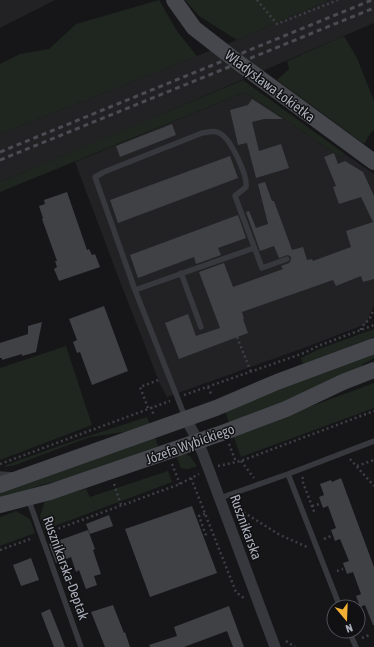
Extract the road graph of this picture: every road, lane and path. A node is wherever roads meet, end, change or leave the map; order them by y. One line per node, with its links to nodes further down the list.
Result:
1 (174, 0): 4 (street, Władysława Łokietka)
2 (258, 0): 3 (path)
3 (338, 0)
4 (374, 162)
5 (254, 248): 6 (lane); 7 (lane); 8 (lane, Józefa Wybickiego)
6 (287, 259)
7 (181, 273): 8 (lane); 11 (lane)
8 (135, 290): 17 (lane, Józefa Wybickiego)
9 (374, 309): 12 (path)
10 (374, 325): 12 (path)
11 (201, 328)
12 (361, 330): 16 (path)
13 (237, 337): 16 (path)
14 (374, 346): 22 (street, Józefa Wybickiego)
15 (374, 370): 23 (street, Józefa Wybickiego)
16 (251, 372): 18 (path)
17 (169, 377): 20 (path); 22 (lane, Józefa Wybickiego)
18 (186, 395)
19 (170, 401): 20 (path)
20 (148, 408): 31 (path)
21 (374, 411): 29 (path)
22 (186, 419): 23 (street, Rusznikarska); 38 (street, Józefa Wybickiego)
23 (198, 441): 45 (street, Józefa Wybickiego); 46 (street, Rusznikarska)
24 (374, 441): 26 (lane)
25 (229, 442): 30 (path)
26 (344, 452): 33 (path); 37 (lane)
27 (171, 460): 41 (path)
28 (374, 460): 33 (path)
29 (241, 461): 30 (path); 42 (path)
30 (236, 462): 32 (path)
31 (0, 464)
32 (218, 466)
33 (357, 466): 44 (path)
34 (201, 472): 39 (path)
35 (308, 473): 50 (path)
36 (0, 474): 38 (lane)
37 (288, 474): 42 (lane); 61 (lane)
38 (27, 475): 43 (street, Józefa Wybickiego)
39 (191, 478): 41 (path); 51 (path)
40 (114, 484): 49 (path)
41 (180, 484): 49 (path)
42 (259, 484): 46 (lane)
43 (0, 485)
44 (374, 486)
45 (28, 498): 48 (street, Józefa Wybickiego); 70 (lane, Rusznikarska-Deptak)
46 (220, 498): 61 (path); 71 (street, Rusznikarska)
47 (320, 504): 50 (path)
48 (0, 505)
49 (122, 505): 54 (path)
50 (312, 506): 52 (path)
51 (205, 514): 57 (path); 67 (path)
52 (317, 519)
53 (322, 532): 58 (path)
54 (46, 533)
55 (332, 536): 58 (path)
56 (37, 537): 60 (path)
57 (207, 538)
58 (324, 539): 59 (path)
59 (327, 545)
60 (0, 550)
61 (317, 551): 66 (lane)
62 (334, 565): 64 (path)
63 (343, 569): 64 (path)
64 (337, 571): 65 (path)
65 (339, 578)
66 (337, 599)
67 (245, 600)
68 (369, 635): 69 (path)
69 (366, 636)
70 (81, 647)
71 (275, 647)

